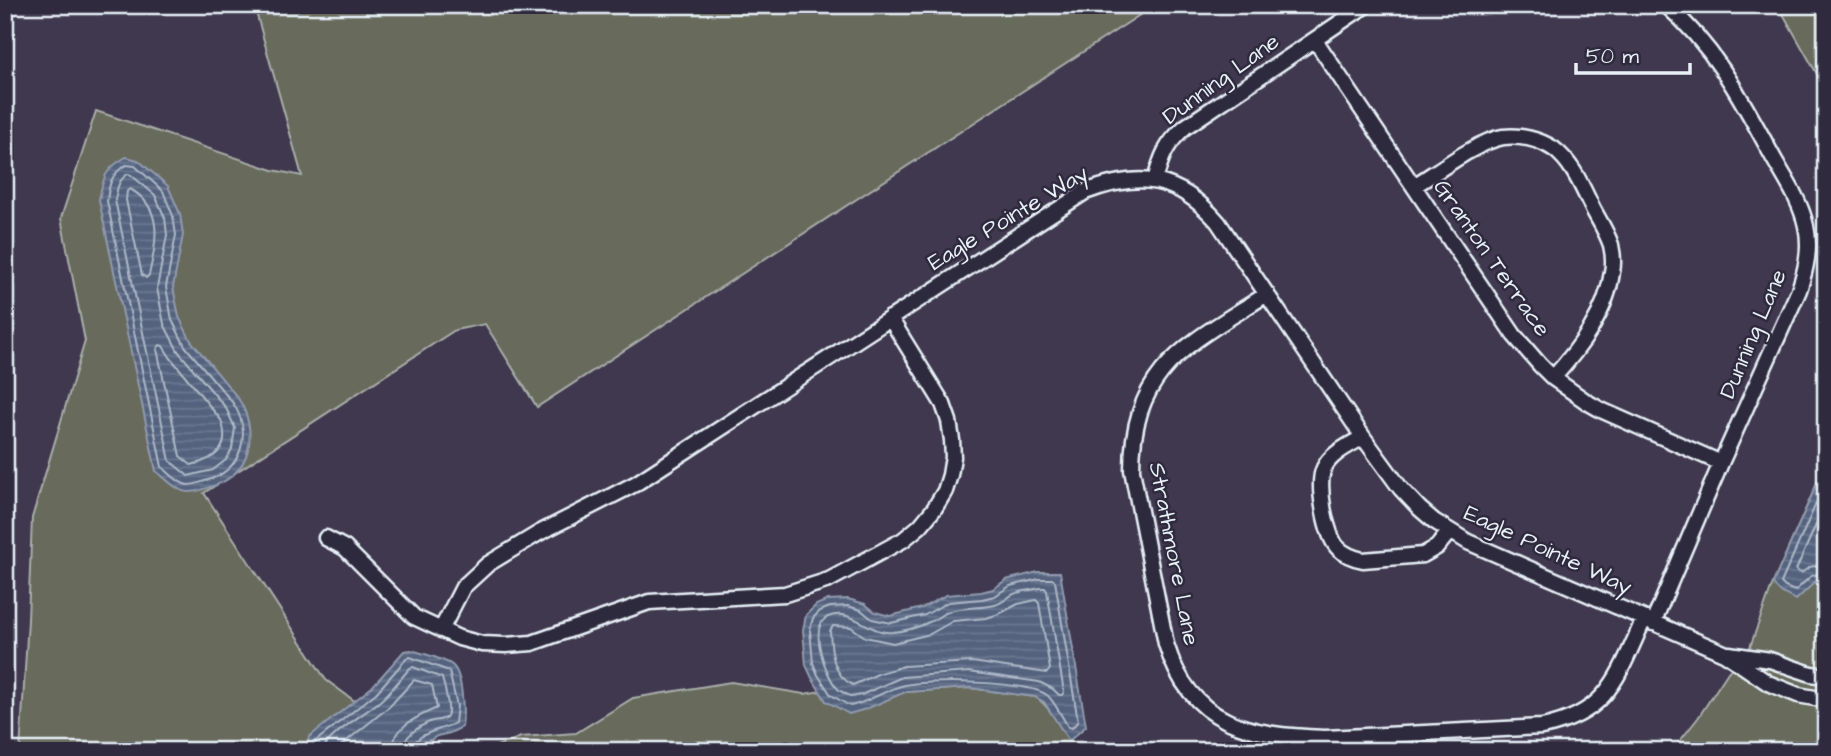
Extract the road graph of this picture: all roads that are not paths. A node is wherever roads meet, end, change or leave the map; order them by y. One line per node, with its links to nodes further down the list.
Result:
1 (1366, 5): 3 (street, Dunning Lane)
2 (1666, 5): 10 (street, Dunning Lane)
3 (1315, 40): 4 (street, Dunning Lane); 5 (street, Granton Terrace)
4 (1155, 181): 6 (street, Eagle Pointe Way); 7 (street, Eagle Pointe Way)
5 (1414, 186): 8 (street, Granton Terrace); 8 (street)
6 (1267, 294): 9 (street, Eagle Pointe Way); 13 (street, Strathmore Lane)
7 (890, 318): 14 (street, Eagle Pointe Way); 14 (street)
8 (1553, 377): 10 (street, Granton Terrace)
9 (1363, 437): 11 (street, Eagle Pointe Way); 11 (street)
10 (1721, 463): 13 (street, Dunning Lane)
11 (1450, 531): 13 (street, Eagle Pointe Way)
12 (326, 538): 14 (street)
13 (1649, 621): 15 (street, Eagle Pointe Way)
14 (441, 630)
15 (1724, 653): 16 (street, Eagle Pointe Way); 17 (street, Eagle Pointe Way)
16 (1826, 676)
17 (1826, 700)

